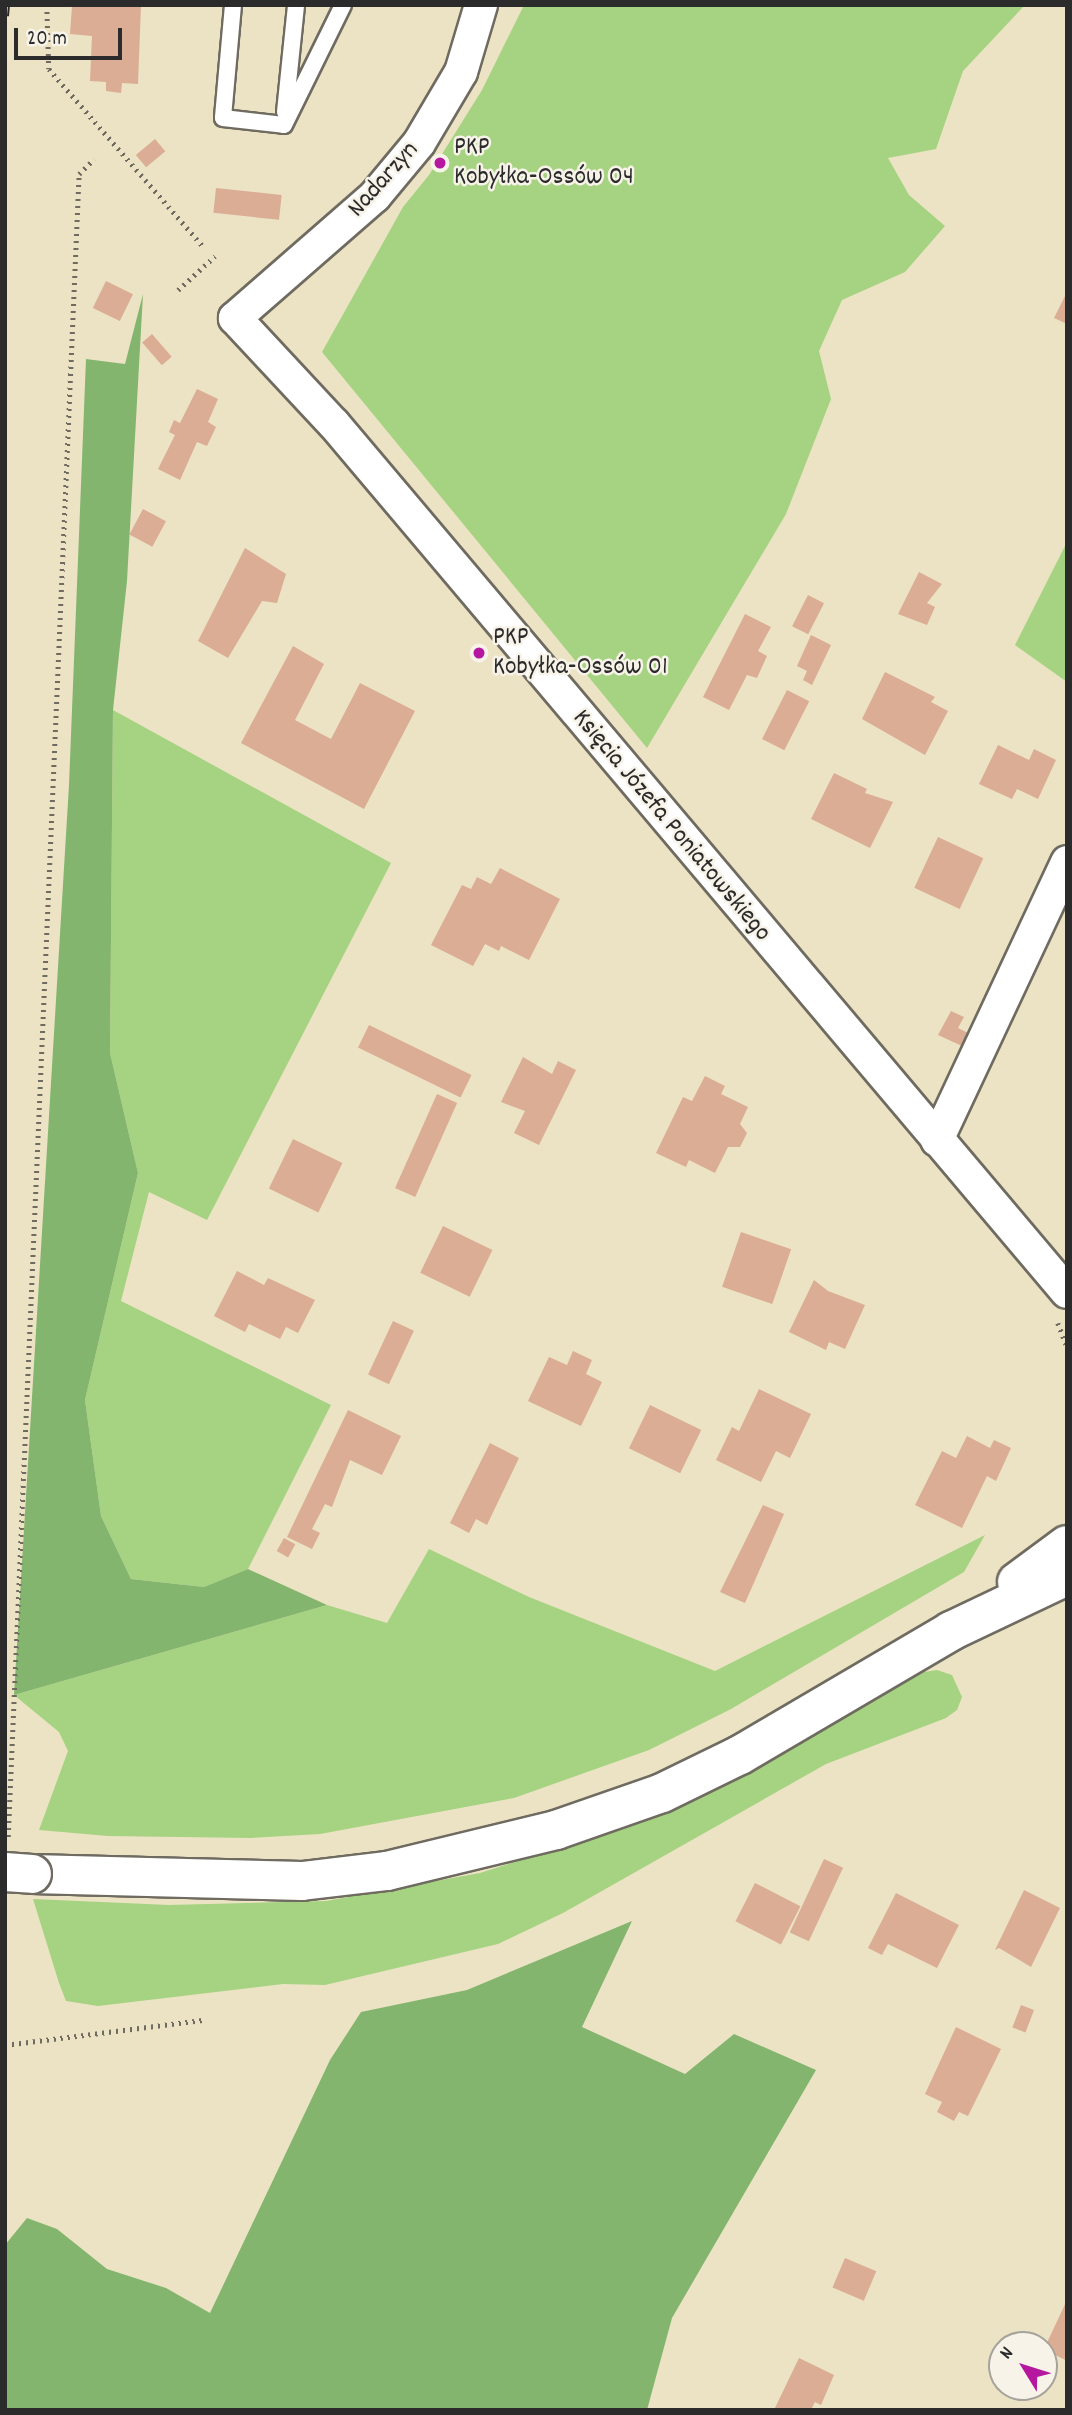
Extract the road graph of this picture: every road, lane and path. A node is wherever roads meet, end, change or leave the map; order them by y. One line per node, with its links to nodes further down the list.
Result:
1 (47, 5): 8 (path)
2 (233, 5): 6 (lane)
3 (296, 5): 6 (lane)
4 (343, 5): 6 (lane)
5 (481, 5): 11 (street, Nadarzyn)
6 (284, 125)
7 (94, 159): 19 (path)
8 (204, 247)
9 (215, 256): 10 (path)
10 (178, 290)
11 (235, 318): 13 (street, Księcia Józefa Poniatowskiego)
12 (1067, 862): 13 (street)
13 (937, 1140): 14 (street, Księcia Józefa Poniatowskiego)
14 (1058, 1283): 15 (street, Księcia Józefa Poniatowskiego)
15 (1067, 1307)
16 (1067, 1545): 18 (street)
17 (1067, 1576): 18 (street)
18 (951, 1631): 19 (street)
19 (15, 1865)
20 (204, 2020): 21 (path)
21 (5, 2045)

